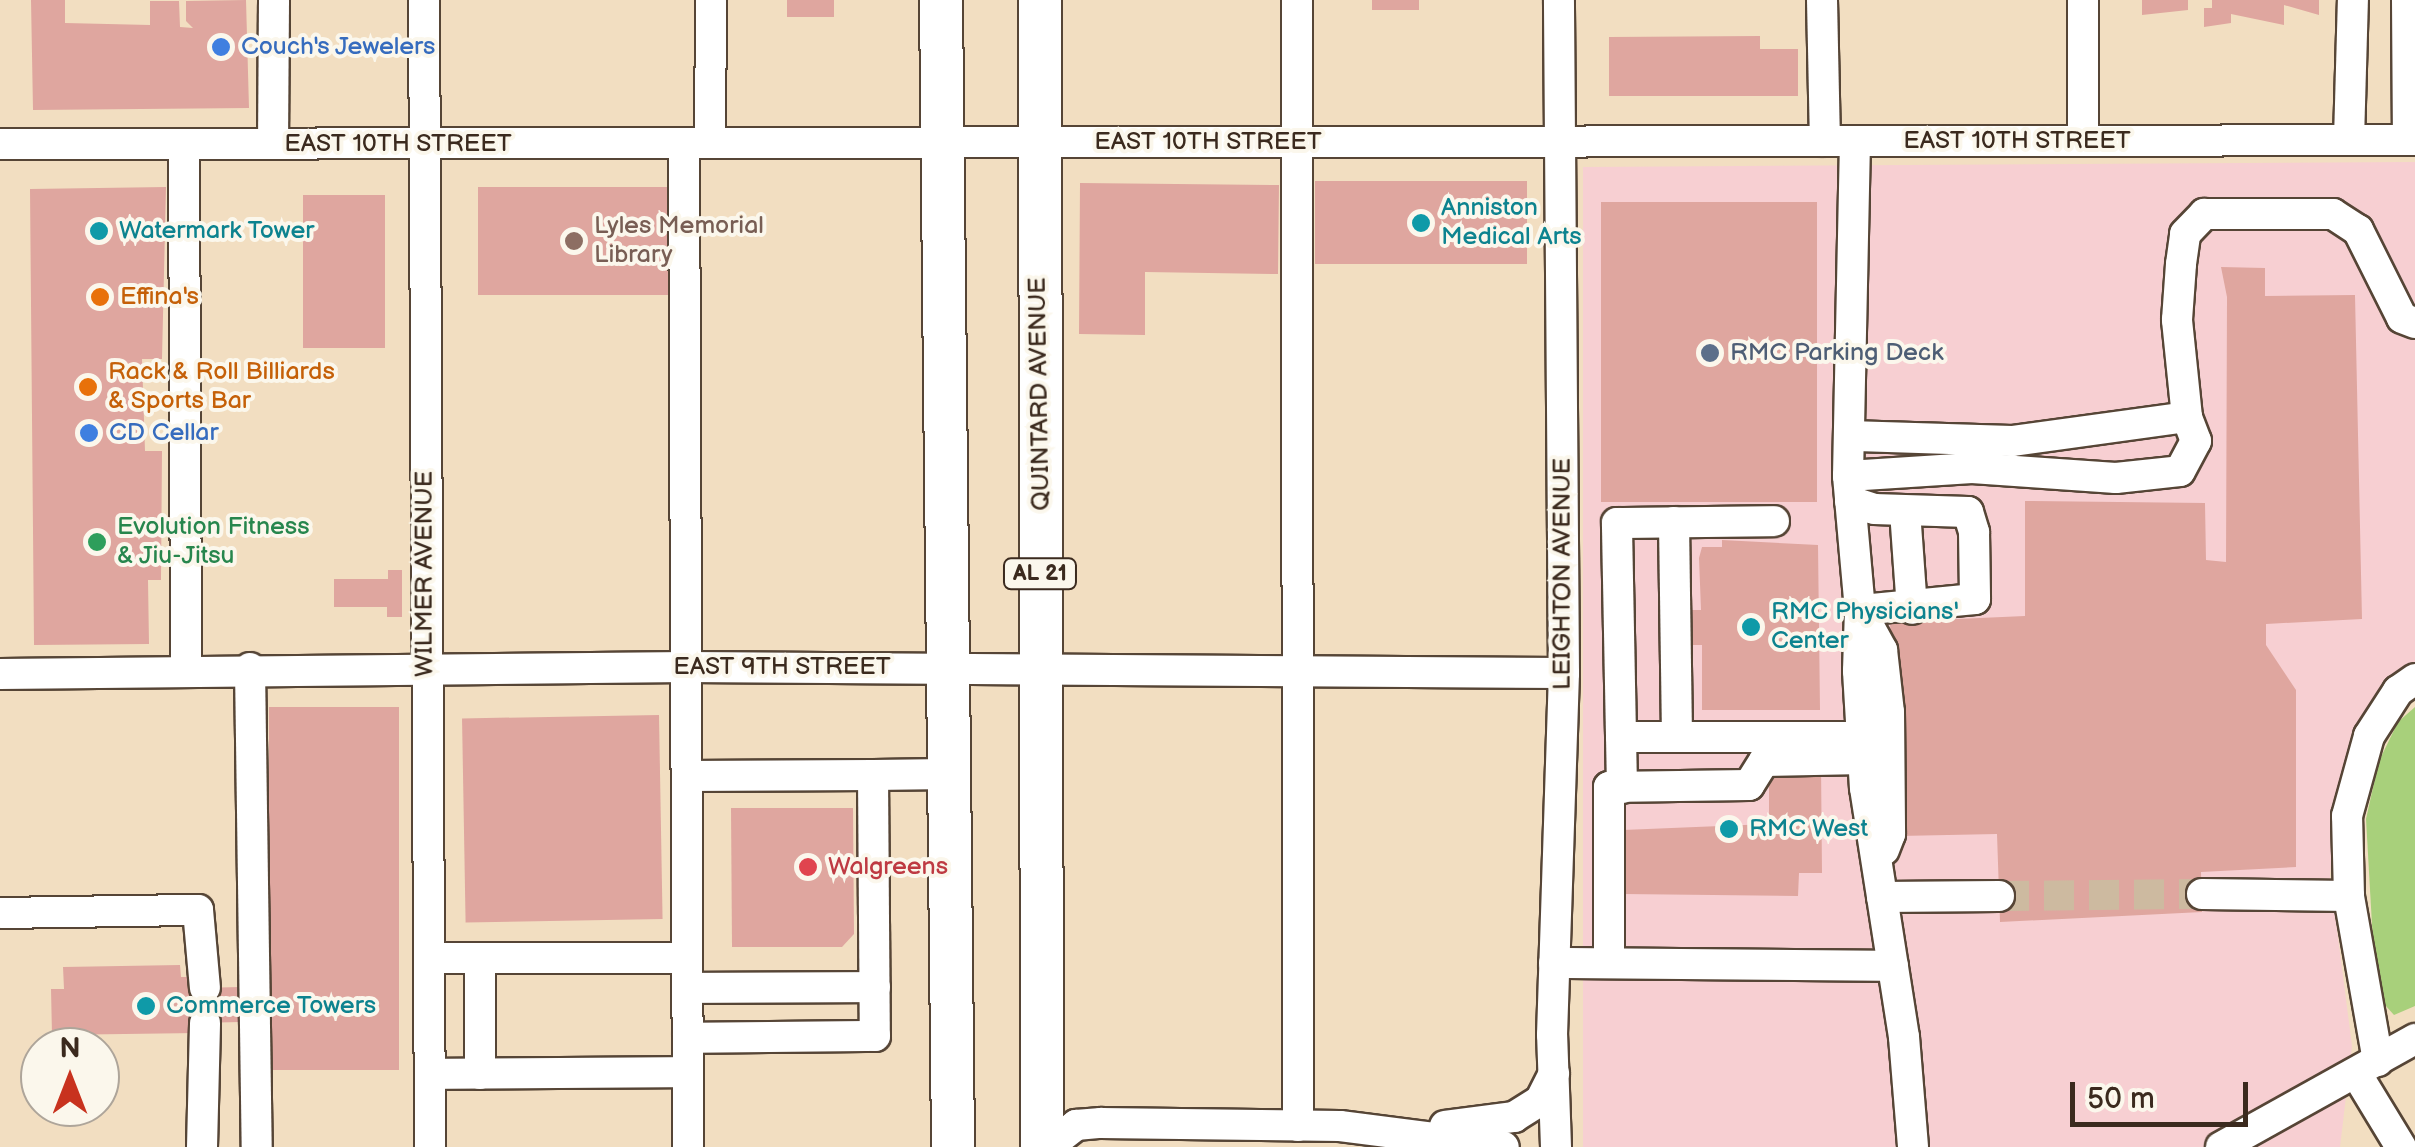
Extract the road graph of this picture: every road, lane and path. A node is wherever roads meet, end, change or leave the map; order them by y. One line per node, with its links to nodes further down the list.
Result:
1 (274, 0): 23 (street)
2 (424, 0): 24 (street, WILMER AVENUE)
3 (711, 0): 19 (street)
4 (941, 0): 20 (highway)
5 (1040, 0): 16 (highway, QUINTARD AVENUE / AL 21)
6 (1297, 0): 17 (street)
7 (1559, 0): 18 (street, LEIGHTON AVENUE)
8 (1822, 0): 14 (street)
9 (2083, 0): 15 (street)
10 (2353, 0): 12 (street)
11 (2407, 0): 13 (street)
12 (2350, 140): 13 (street, EAST 10TH STREET); 15 (street, EAST 10TH STREET)
13 (2411, 140)
14 (1840, 141): 15 (street, EAST 10TH STREET); 18 (street, EAST 10TH STREET); 27 (street)
15 (2083, 141)
16 (1038, 142): 17 (street, EAST 10TH STREET); 20 (street, EAST 10TH STREET); 39 (highway, QUINTARD AVENUE / AL 21)
17 (1296, 142): 18 (street, EAST 10TH STREET); 40 (street)
18 (1561, 142): 41 (street, LEIGHTON AVENUE)
19 (697, 143): 20 (street, EAST 10TH STREET); 24 (street, EAST 10TH STREET); 34 (street)
20 (941, 143): 38 (highway)
21 (0, 144): 22 (street, EAST 10TH STREET)
22 (184, 144): 23 (street, EAST 10TH STREET); 35 (street)
23 (272, 144): 24 (street, EAST 10TH STREET)
24 (426, 144): 37 (street, WILMER AVENUE)
25 (2415, 323): 26 (street)
26 (2187, 417): 27 (street); 28 (street)
27 (1848, 436): 28 (street)
28 (1849, 488): 29 (street); 33 (street)
29 (1905, 511): 32 (street); 32 (street)
30 (1774, 521): 31 (street)
31 (1674, 522): 44 (street); 45 (street)
32 (1912, 609): 33 (street)
33 (1860, 610): 46 (street); 51 (street)
34 (686, 667): 37 (street, EAST 9TH STREET); 38 (street, EAST 9TH STREET); 49 (street)
35 (186, 668): 36 (street, EAST 9TH STREET); 42 (street, EAST 9TH STREET)
36 (250, 668): 37 (street, EAST 9TH STREET); 55 (street)
37 (425, 668): 58 (street, WILMER AVENUE)
38 (948, 668): 39 (street, EAST 9TH STREET); 47 (highway)
39 (1038, 670): 40 (street, EAST 9TH STREET); 81 (highway, QUINTARD AVENUE / AL 21)
40 (1300, 673): 41 (street, EAST 9TH STREET); 74 (street)
41 (1564, 673): 60 (street, LEIGHTON AVENUE)
42 (0, 674)
43 (2415, 678): 54 (street)
44 (1622, 736): 45 (street); 50 (street)
45 (1677, 736): 46 (street)
46 (1863, 748): 50 (street); 51 (street)
47 (948, 774): 48 (street); 80 (highway)
48 (873, 775): 49 (street); 64 (street)
49 (687, 776): 63 (street)
50 (1622, 788): 61 (street)
51 (1880, 882): 53 (street); 62 (street)
52 (2202, 894): 54 (street)
53 (1999, 896)
54 (2349, 896): 69 (street)
55 (262, 909): 56 (street); 77 (street)
56 (198, 910): 57 (street); 65 (street)
57 (0, 913)
58 (428, 958): 59 (street); 71 (street, WILMER AVENUE)
59 (480, 958): 63 (street); 72 (street)
60 (1554, 963): 61 (street); 73 (street, LEIGHTON AVENUE)
61 (1608, 963): 62 (street)
62 (1892, 966): 84 (street)
63 (687, 973): 64 (street); 67 (street)
64 (874, 987): 67 (street)
65 (205, 988)
66 (205, 1023): 76 (street)
67 (688, 1038): 70 (street)
68 (2415, 1039): 69 (street)
69 (2367, 1067): 85 (street); 86 (street)
70 (688, 1072): 72 (street); 79 (street)
71 (430, 1074): 72 (street); 78 (street, WILMER AVENUE)
72 (480, 1074)
73 (1554, 1074): 75 (street); 83 (street, LEIGHTON AVENUE)
74 (1298, 1126): 75 (street); 81 (street)
75 (1390, 1132): 82 (street)
76 (202, 1147)
77 (257, 1147)
78 (430, 1147)
79 (688, 1147)
80 (953, 1147)
81 (1045, 1147)
82 (1504, 1147)
83 (1556, 1147)
84 (1913, 1147)
85 (2221, 1147)
86 (2401, 1147)

